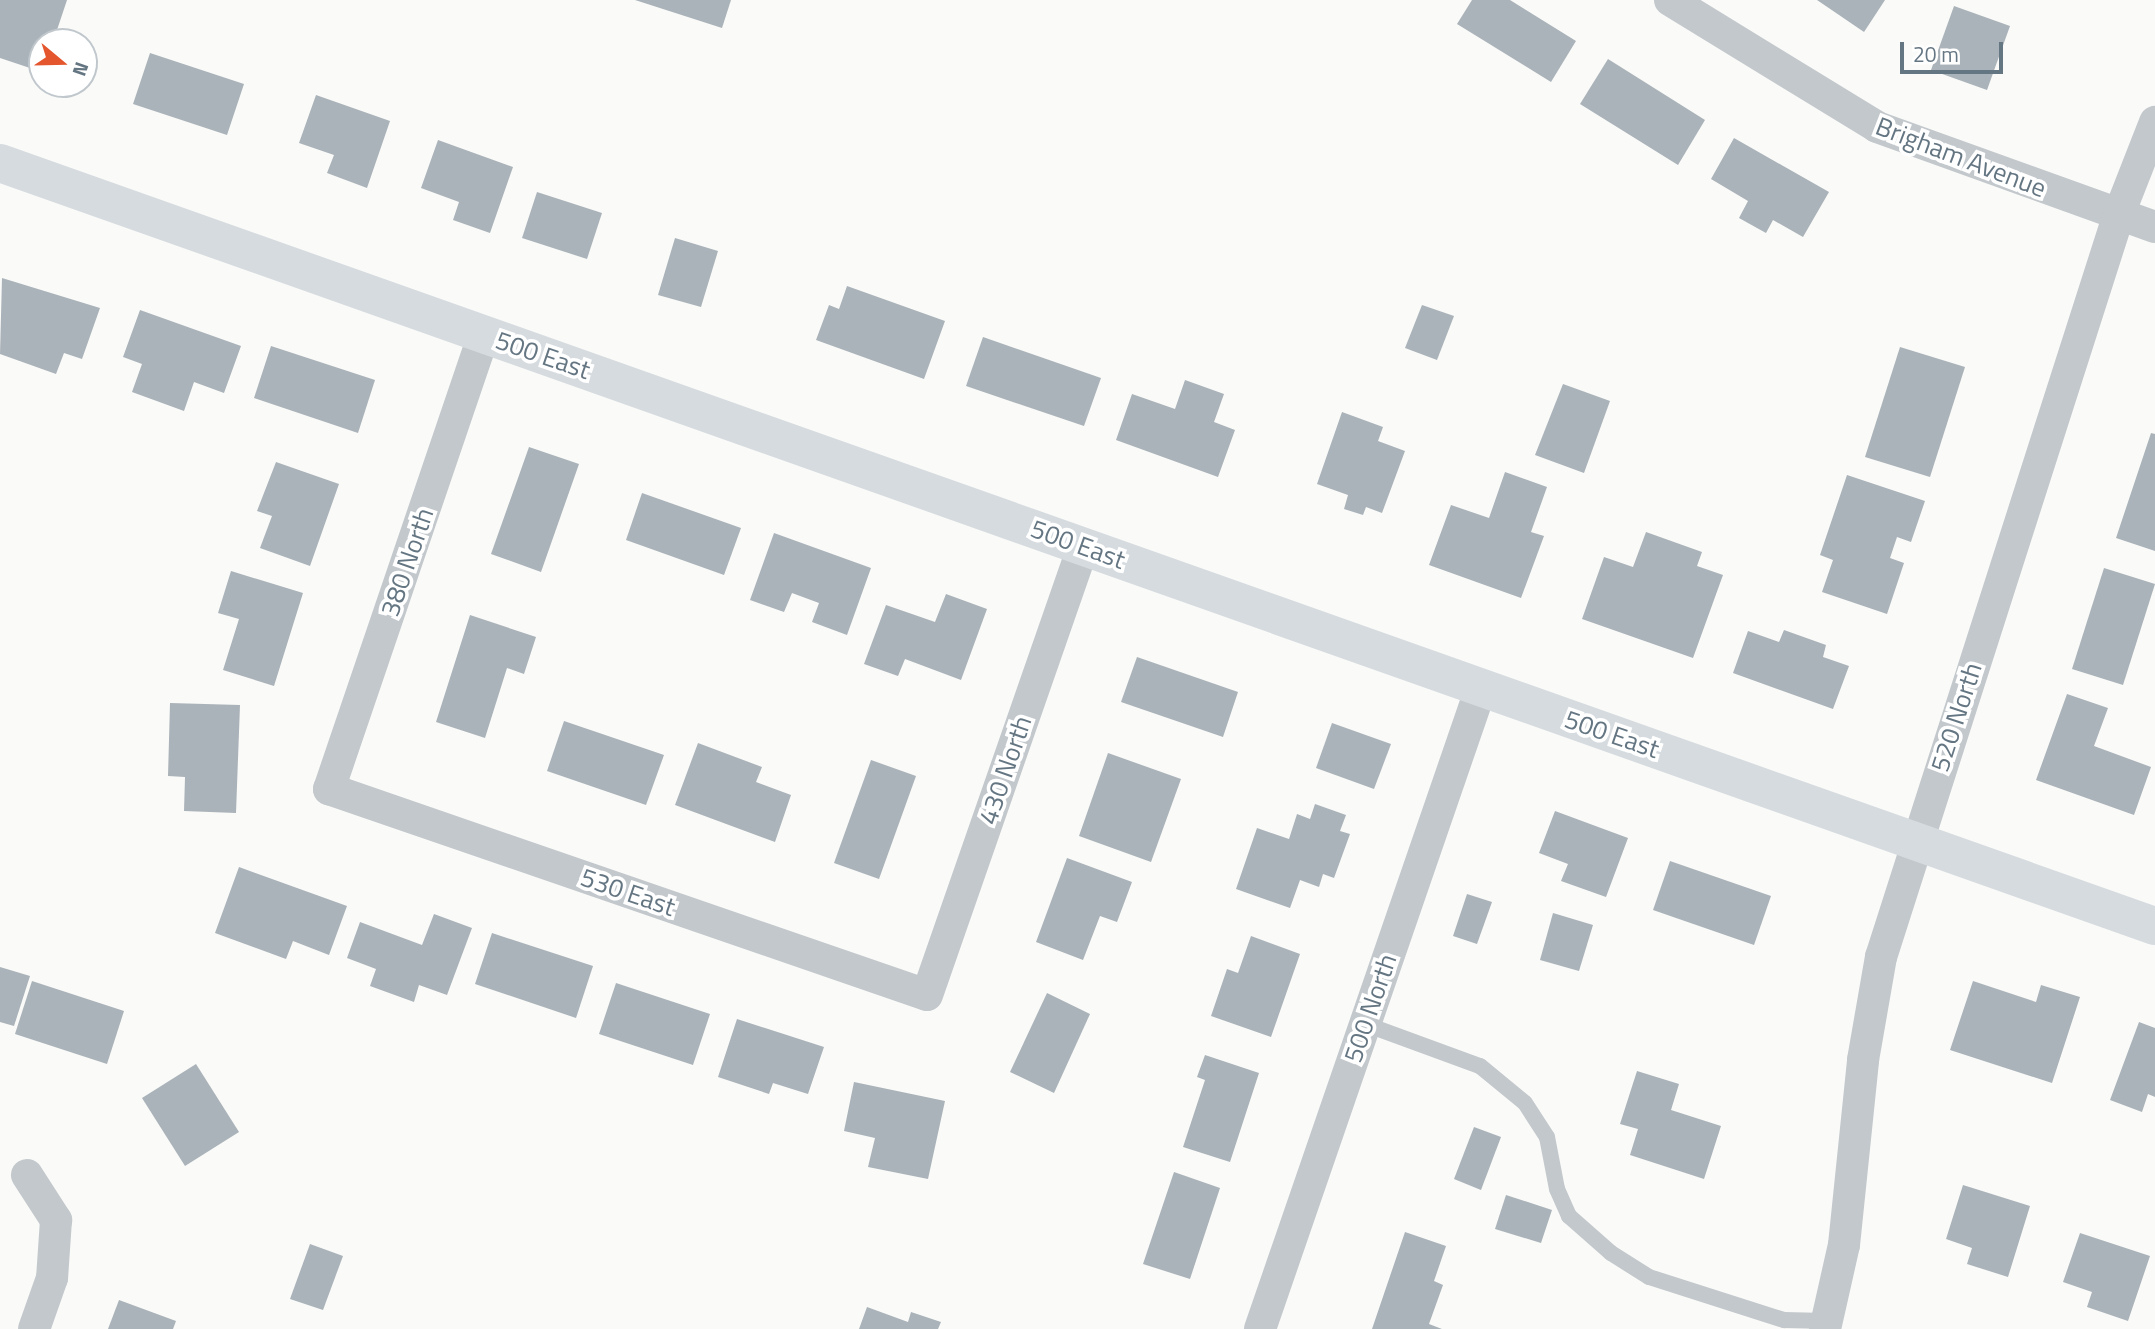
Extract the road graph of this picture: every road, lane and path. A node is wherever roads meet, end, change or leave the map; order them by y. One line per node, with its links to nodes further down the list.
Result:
1 (1670, 0): 4 (street, Brigham Avenue)
2 (2155, 122): 4 (street, 520 North)
3 (0, 163): 6 (street, 500 East)
4 (2119, 214): 5 (street, Brigham Avenue); 10 (street, 520 North)
5 (2155, 227)
6 (484, 334): 7 (street, 500 East); 9 (street, 380 North)
7 (1084, 545): 8 (street, 500 East); 12 (street, 430 North)
8 (1480, 688): 10 (street, 500 East); 13 (street, 500 North)
9 (329, 789): 12 (street, 530 East)
10 (1915, 842): 11 (street, 500 East); 15 (street, 520 North)
11 (2155, 926)
12 (927, 995)
13 (1365, 1024): 15 (lane); 17 (street, 500 North)
14 (27, 1175): 16 (street)
15 (1835, 1326)
16 (34, 1329)
17 (1260, 1329)

